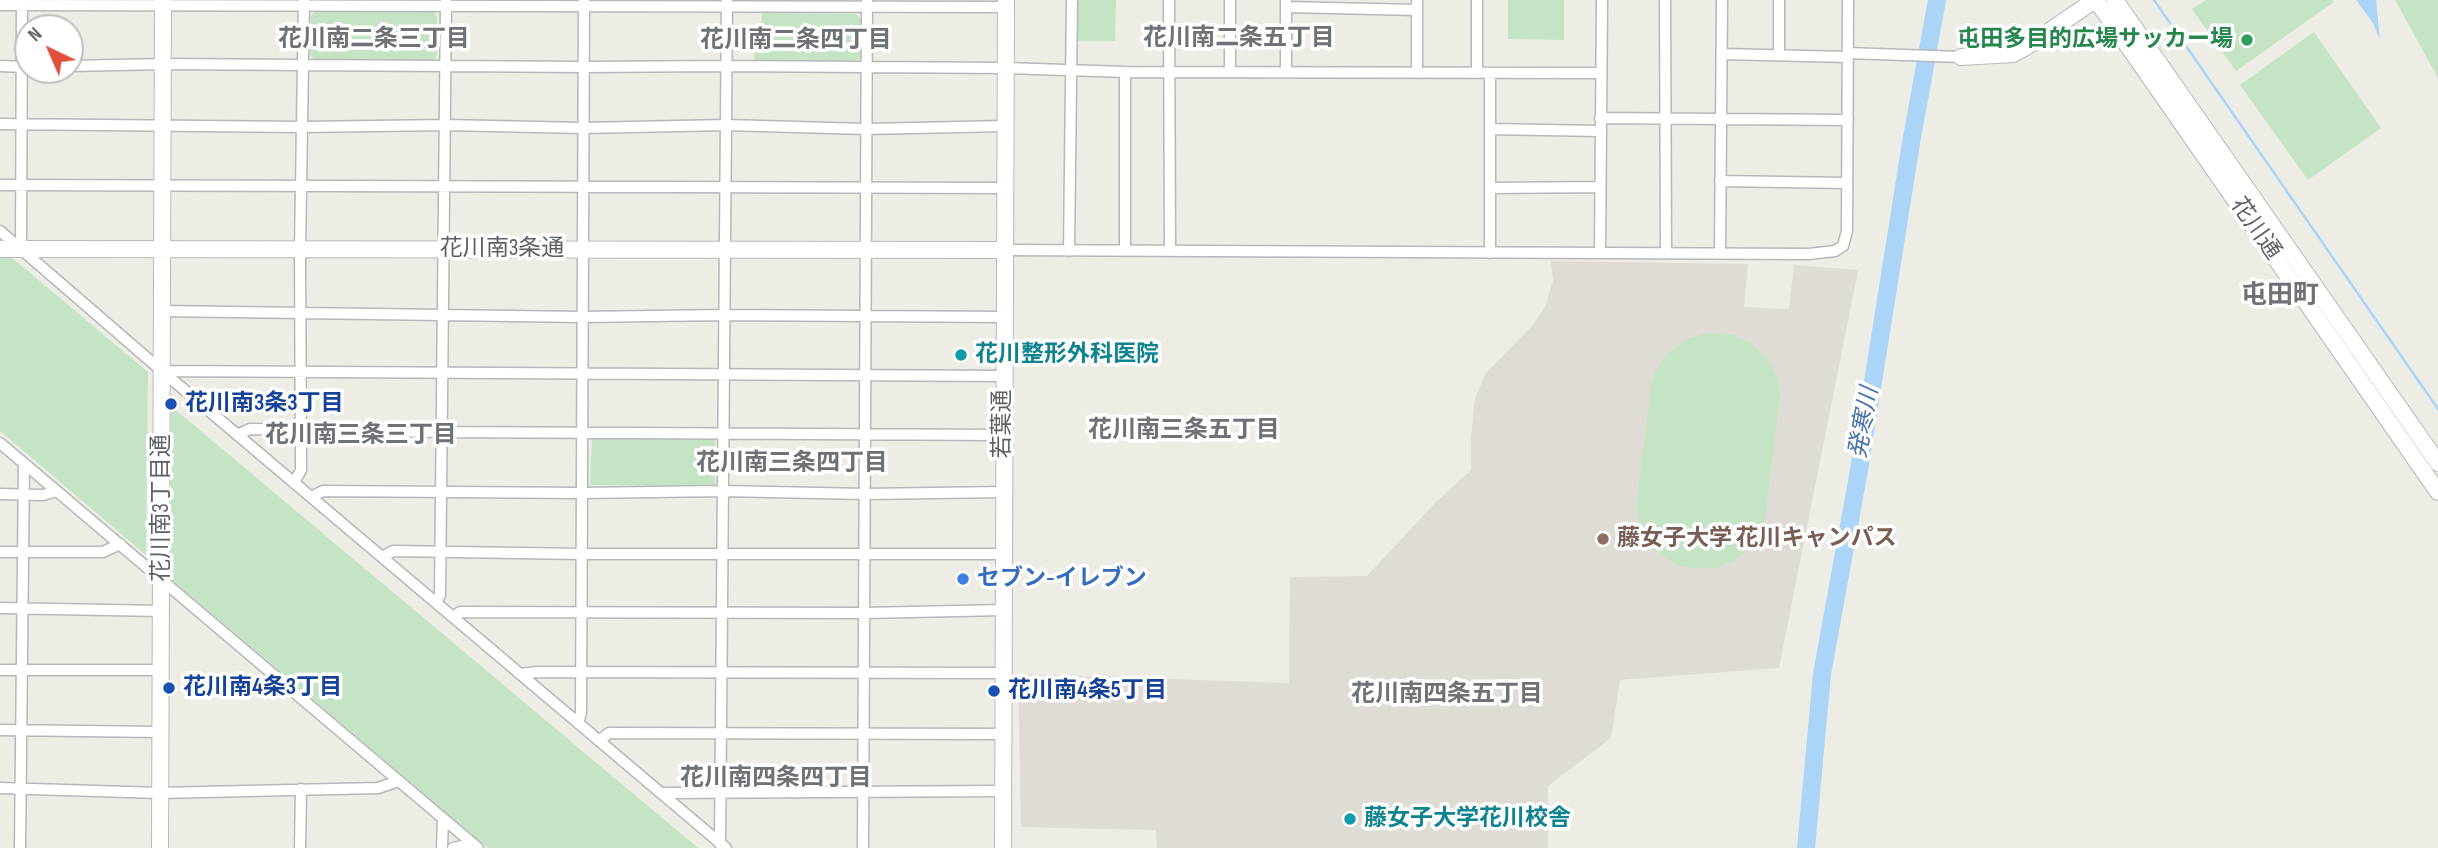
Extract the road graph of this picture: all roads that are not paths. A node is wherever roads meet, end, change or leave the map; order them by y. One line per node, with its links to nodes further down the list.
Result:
1 (1072, 0): 35 (street)
2 (1170, 0): 37 (street)
3 (1230, 0): 38 (street)
4 (1477, 0): 41 (street)
5 (1602, 0): 43 (street)
6 (1665, 0): 45 (street)
7 (1722, 0): 23 (street)
8 (1779, 0): 24 (street)
9 (1848, 0): 25 (street)
10 (2096, 0): 26 (street); 119 (street, 花川通)
11 (2116, 0): 113 (street, 花川通)
12 (163, 2): 13 (street); 14 (street); 27 (street, 花川南3丁目通)
13 (304, 2): 15 (street); 30 (street)
14 (22, 3): 21 (street)
15 (446, 3): 16 (street); 28 (street)
16 (584, 3): 17 (street); 32 (street)
17 (727, 3): 18 (street); 31 (street)
18 (867, 4): 19 (street); 33 (street)
19 (1006, 4): 34 (street, 若葉通)
20 (1286, 4): 22 (street); 39 (street)
21 (0, 5)
22 (1418, 5): 40 (street)
23 (1722, 54): 24 (street); 47 (street)
24 (1779, 55): 25 (street)
25 (1848, 55): 26 (street); 48 (street)
26 (1961, 57)
27 (163, 64): 29 (street); 30 (street); 51 (street, 花川南3丁目通)
28 (445, 65): 30 (street); 32 (street); 52 (street)
29 (84, 66)
30 (303, 66): 55 (street)
31 (726, 66): 32 (street); 33 (street); 53 (street)
32 (584, 68): 56 (street)
33 (866, 68): 34 (street); 57 (street)
34 (1006, 68): 35 (street); 54 (street, 若葉通)
35 (1072, 72): 36 (street); 83 (street)
36 (1125, 72): 37 (street); 84 (street)
37 (1169, 72): 38 (street); 85 (street)
38 (1230, 72): 39 (street)
39 (1286, 72): 40 (street)
40 (1417, 73): 41 (street)
41 (1476, 73): 42 (street)
42 (1490, 73): 43 (street); 58 (street)
43 (1601, 73): 46 (street)
44 (24, 84): 50 (street)
45 (1665, 117): 46 (street); 47 (street); 88 (street)
46 (1600, 118): 59 (street)
47 (1721, 118): 48 (street); 60 (street)
48 (1847, 120): 61 (street)
49 (0, 124): 50 (street)
50 (21, 124): 51 (street); 63 (street)
51 (163, 125): 55 (street); 64 (street, 花川南3丁目通)
52 (445, 125): 55 (street); 56 (street); 66 (street)
53 (726, 125): 56 (street); 57 (street); 68 (street)
54 (1006, 126): 57 (street); 71 (street, 若葉通)
55 (302, 127): 65 (street)
56 (583, 128): 67 (street)
57 (866, 129): 69 (street)
58 (1490, 129): 59 (street); 72 (street)
59 (1600, 131): 70 (street)
60 (1720, 181): 61 (street); 89 (street)
61 (1847, 183): 89 (street)
62 (0, 185): 63 (street)
63 (21, 186): 64 (street); 76 (street)
64 (162, 186): 65 (street); 74 (street, 花川南3丁目通)
65 (301, 186): 66 (street); 77 (street)
66 (444, 187): 67 (street); 78 (street)
67 (583, 187): 68 (street); 79 (street)
68 (726, 187): 69 (street); 80 (street)
69 (866, 187): 71 (street); 81 (street)
70 (1600, 187): 72 (street); 87 (street)
71 (1004, 188): 82 (street, 若葉通)
72 (1490, 188): 86 (street)
73 (0, 231): 76 (street)
74 (162, 248): 76 (street, 花川南3条通); 77 (street, 花川南3条通); 90 (street, 花川南3丁目通)
75 (0, 249): 76 (street, 花川南3条通)
76 (21, 249): 97 (street)
77 (300, 249): 78 (street, 花川南3条通); 91 (street)
78 (443, 249): 79 (street, 花川南3条通); 92 (street)
79 (582, 249): 80 (street, 花川南3条通); 95 (street)
80 (725, 250): 81 (street, 花川南3条通); 93 (street)
81 (865, 250): 82 (street, 花川南3条通); 94 (street)
82 (1004, 250): 83 (street); 96 (street, 若葉通)
83 (1069, 251): 84 (street)
84 (1125, 251): 85 (street)
85 (1170, 251): 86 (street)
86 (1490, 253): 87 (street)
87 (1600, 253): 88 (street)
88 (1666, 253): 89 (street)
89 (1720, 253)
90 (162, 311): 91 (street); 97 (street, 花川南3丁目通)
91 (300, 313): 92 (street); 98 (street)
92 (443, 315): 95 (street); 99 (street)
93 (725, 315): 94 (street); 95 (street); 100 (street)
94 (865, 315): 96 (street); 102 (street)
95 (582, 317): 101 (street)
96 (1004, 317): 103 (street, 若葉通)
97 (162, 371): 98 (street); 109 (street); 134 (street, 花川南3丁目通)
98 (301, 372): 99 (street); 104 (street)
99 (442, 373): 101 (street); 105 (street)
100 (724, 373): 101 (street); 102 (street); 107 (street)
101 (582, 374): 106 (street)
102 (865, 376): 103 (street); 108 (street)
103 (1004, 376): 110 (street, 若葉通)
104 (301, 431): 105 (street); 109 (street); 114 (street)
105 (442, 432): 106 (street); 116 (street)
106 (582, 433): 107 (street); 120 (street)
107 (724, 433): 108 (street); 117 (street)
108 (865, 434): 110 (street); 122 (street)
109 (237, 435): 114 (street)
110 (1003, 435): 118 (street, 若葉通)
111 (0, 443): 112 (street)
112 (24, 463): 115 (street); 123 (street)
113 (2438, 463)
114 (294, 483): 124 (street)
115 (57, 491): 123 (street); 125 (street)
116 (441, 491): 120 (street); 124 (street); 128 (street)
117 (723, 491): 120 (street); 122 (street); 129 (street)
118 (1003, 492): 122 (street); 131 (street, 若葉通)
119 (2438, 492)
120 (582, 493): 130 (street)
121 (0, 494): 123 (street)
122 (864, 494): 132 (street)
123 (23, 495): 126 (street)
124 (311, 497): 133 (street)
125 (120, 544): 126 (street); 134 (street)
126 (23, 551): 127 (street); 137 (street)
127 (0, 552)
128 (441, 552): 130 (street); 133 (street); 135 (street)
129 (723, 553): 130 (street); 132 (street); 141 (street)
130 (582, 554): 140 (street)
131 (1003, 554): 132 (street); 138 (street, 若葉通)
132 (864, 555): 142 (street)
133 (382, 557): 135 (street)
134 (162, 580): 139 (street, 花川南3丁目通); 160 (street)
135 (436, 603): 143 (street)
136 (0, 608): 137 (street)
137 (23, 608): 139 (street); 145 (street)
138 (1003, 610): 142 (street); 150 (street, 若葉通)
139 (162, 611): 146 (street, 花川南3丁目通)
140 (581, 611): 141 (street); 143 (street); 148 (street)
141 (722, 611): 142 (street); 149 (street)
142 (864, 613): 147 (street)
143 (453, 617): 151 (street)
144 (0, 670): 145 (street)
145 (23, 670): 146 (street); 154 (street)
146 (161, 670): 155 (street, 花川南3丁目通)
147 (864, 671): 149 (street); 150 (street); 157 (street)
148 (581, 672): 149 (street); 151 (street); 152 (street)
149 (722, 672): 156 (street)
150 (1003, 673): 158 (street, 若葉通)
151 (520, 674): 152 (street)
152 (578, 723): 159 (street)
153 (0, 730): 154 (street)
154 (22, 730): 155 (street); 162 (street)
155 (161, 732): 165 (street, 花川南3丁目通)
156 (721, 733): 157 (street); 159 (street); 167 (street)
157 (864, 734): 158 (street); 168 (street)
158 (1003, 734): 164 (street, 若葉通)
159 (599, 741): 166 (street)
160 (399, 780): 163 (street); 169 (street)
161 (0, 788): 162 (street)
162 (21, 788): 165 (street); 172 (street)
163 (300, 789): 165 (street); 174 (street)
164 (1003, 791): 168 (street); 178 (street, 若葉通)
165 (160, 793): 173 (street, 花川南3丁目通)
166 (661, 793): 167 (street); 171 (street)
167 (721, 793): 168 (street); 171 (street)
168 (863, 794): 177 (street)
169 (443, 818): 170 (street); 175 (street)
170 (476, 846): 176 (street)
171 (723, 846)
172 (20, 848)
173 (160, 848)
174 (300, 848)
175 (442, 848)
176 (453, 848)
177 (863, 848)
178 (1003, 848)

